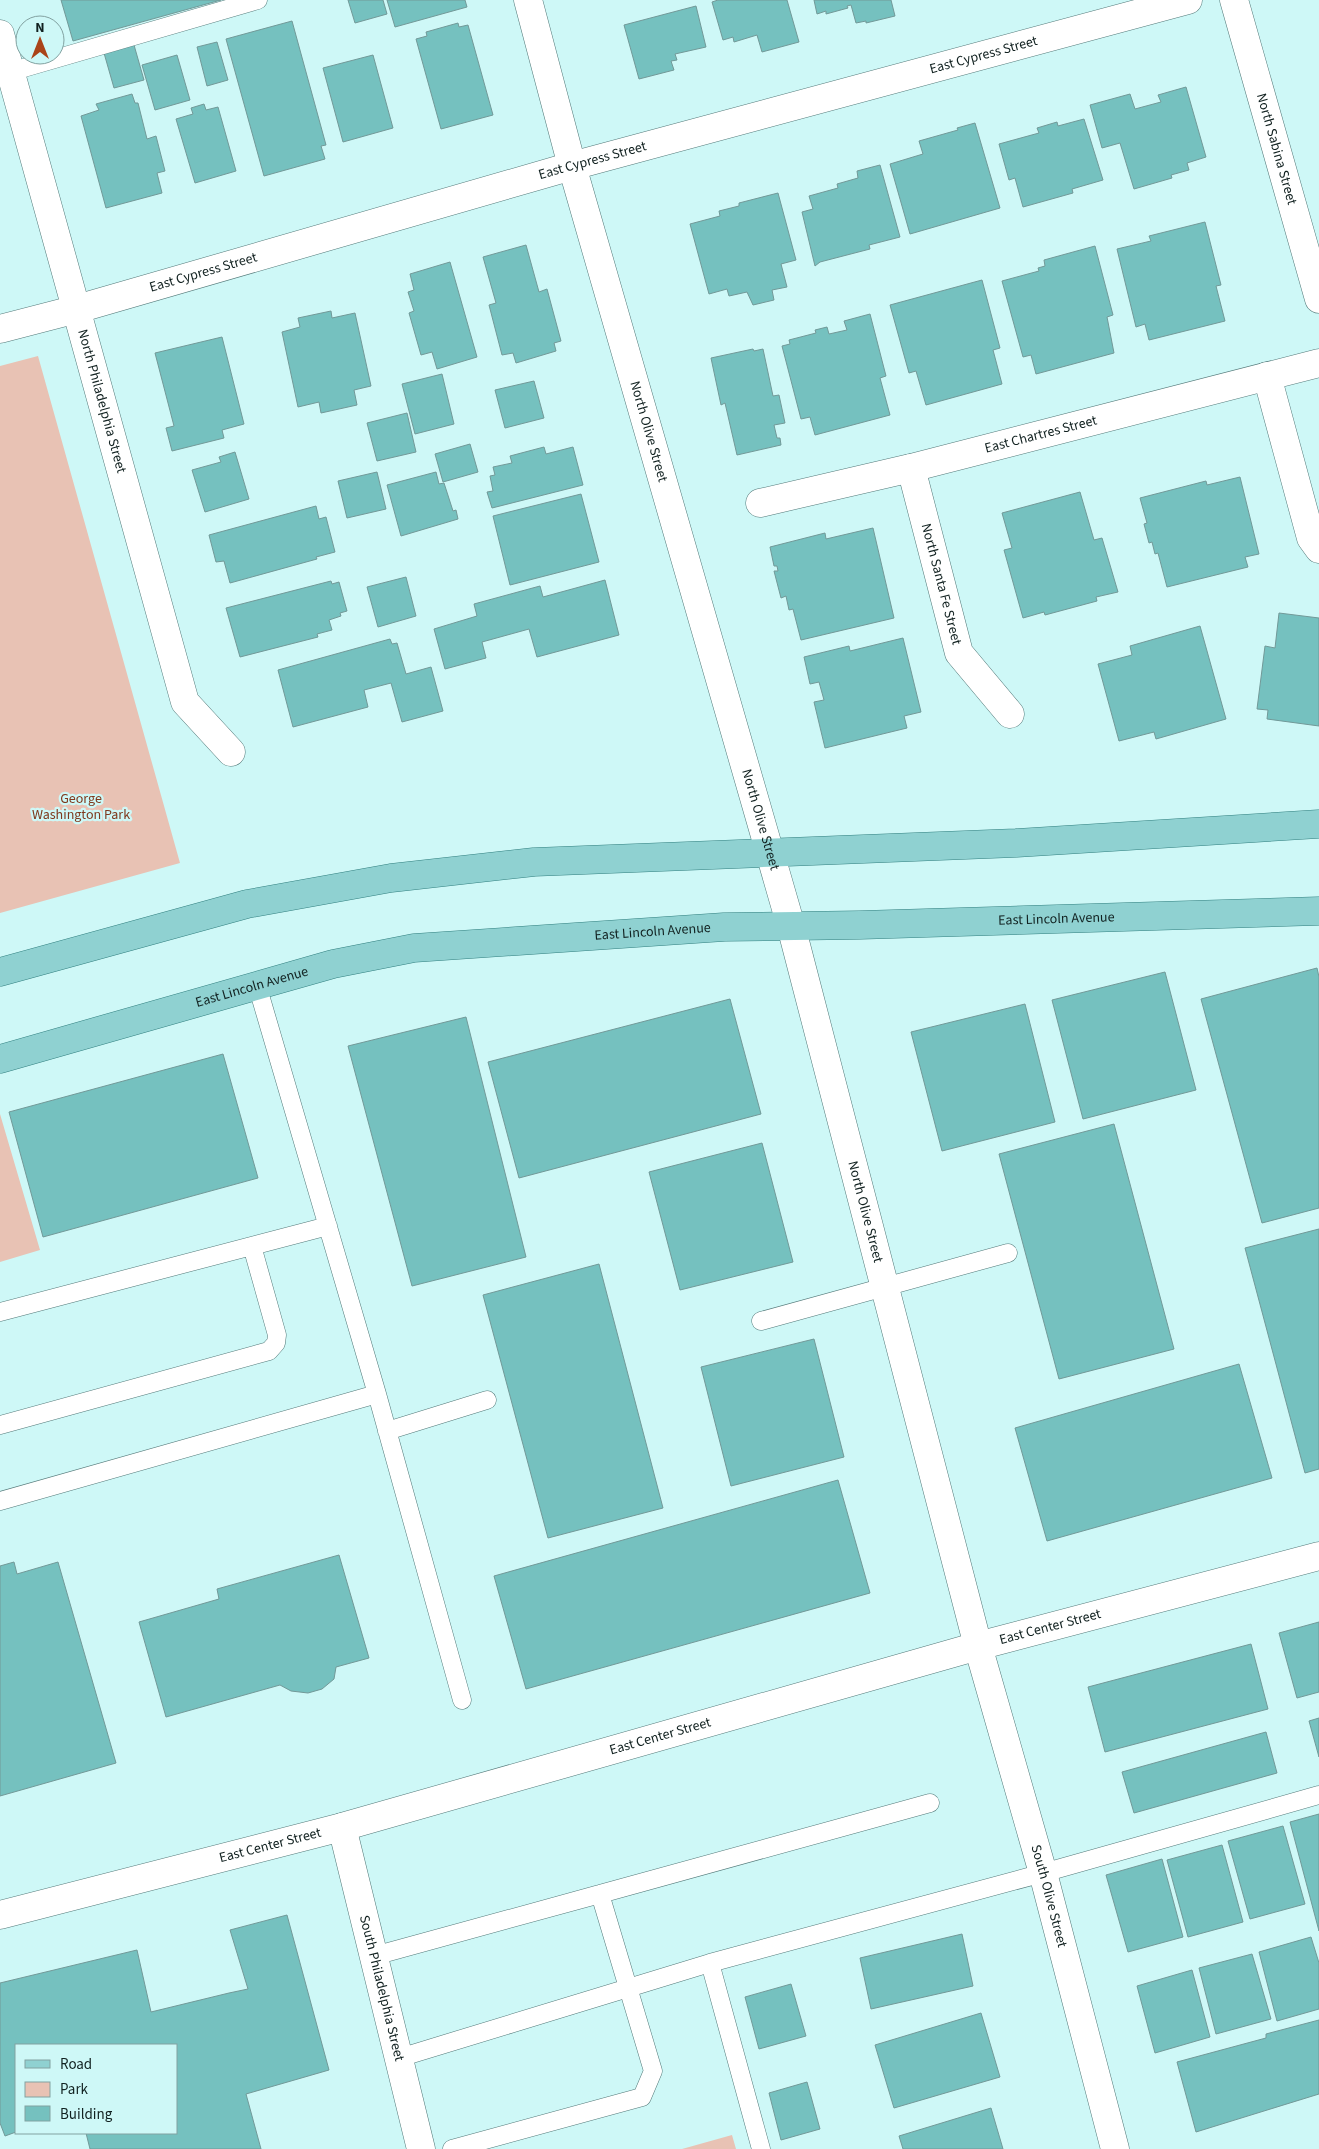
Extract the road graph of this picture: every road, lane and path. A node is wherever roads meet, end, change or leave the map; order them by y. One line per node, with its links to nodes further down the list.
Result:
1 (258, 0): 6 (lane)
2 (528, 0): 7 (street, North Olive Street)
3 (1188, 0): 7 (street, East Cypress Street)
4 (1234, 0): 8 (street, North Sabina Street)
5 (0, 34): 6 (street, North Philadelphia Street)
6 (10, 72): 9 (street, North Philadelphia Street)
7 (572, 166): 9 (street, East Cypress Street); 19 (street, North Olive Street)
8 (1319, 298)
9 (77, 309): 10 (street, East Cypress Street); 17 (street, North Philadelphia Street)
10 (0, 329)
11 (1319, 363): 12 (street, East Chartres Street)
12 (1267, 376): 13 (street, East Chartres Street); 15 (street)
13 (911, 468): 14 (street, East Chartres Street); 16 (street, North Santa Fe Street)
14 (760, 503)
15 (1319, 549)
16 (1010, 714)
17 (231, 752)
18 (1319, 824): 19 (main road)
19 (770, 854): 21 (street, North Olive Street); 22 (main road)
20 (1319, 911): 21 (main road, East Lincoln Avenue)
21 (791, 926): 23 (main road, East Lincoln Avenue); 28 (street, North Olive Street)
22 (0, 972)
23 (257, 985): 24 (main road, East Lincoln Avenue); 25 (lane)
24 (0, 1059)
25 (328, 1226): 26 (lane); 31 (lane)
26 (252, 1246): 29 (lane); 33 (lane)
27 (1008, 1253): 28 (lane)
28 (885, 1288): 30 (lane); 37 (street, North Olive Street)
29 (0, 1312)
30 (761, 1322)
31 (376, 1394): 34 (lane); 35 (lane)
32 (487, 1400): 34 (lane)
33 (0, 1425)
34 (387, 1431): 38 (lane)
35 (0, 1501)
36 (1319, 1556): 37 (street, East Center Street)
37 (978, 1646): 41 (street, East Center Street); 42 (street, South Olive Street)
38 (462, 1700)
39 (1319, 1795): 42 (lane)
40 (930, 1803): 43 (lane)
41 (342, 1827): 44 (street, East Center Street); 45 (street, South Philadelphia Street)
42 (1043, 1873): 46 (lane); 52 (street, South Olive Street)
43 (600, 1894): 45 (lane); 47 (lane)
44 (0, 1915)
45 (374, 1956): 48 (street, South Philadelphia Street)
46 (710, 1963): 47 (lane); 51 (lane)
47 (628, 1989): 48 (lane); 50 (lane)
48 (399, 2058): 49 (street, South Philadelphia Street)
49 (421, 2149)
50 (452, 2149)
51 (761, 2149)
52 (1115, 2149)

